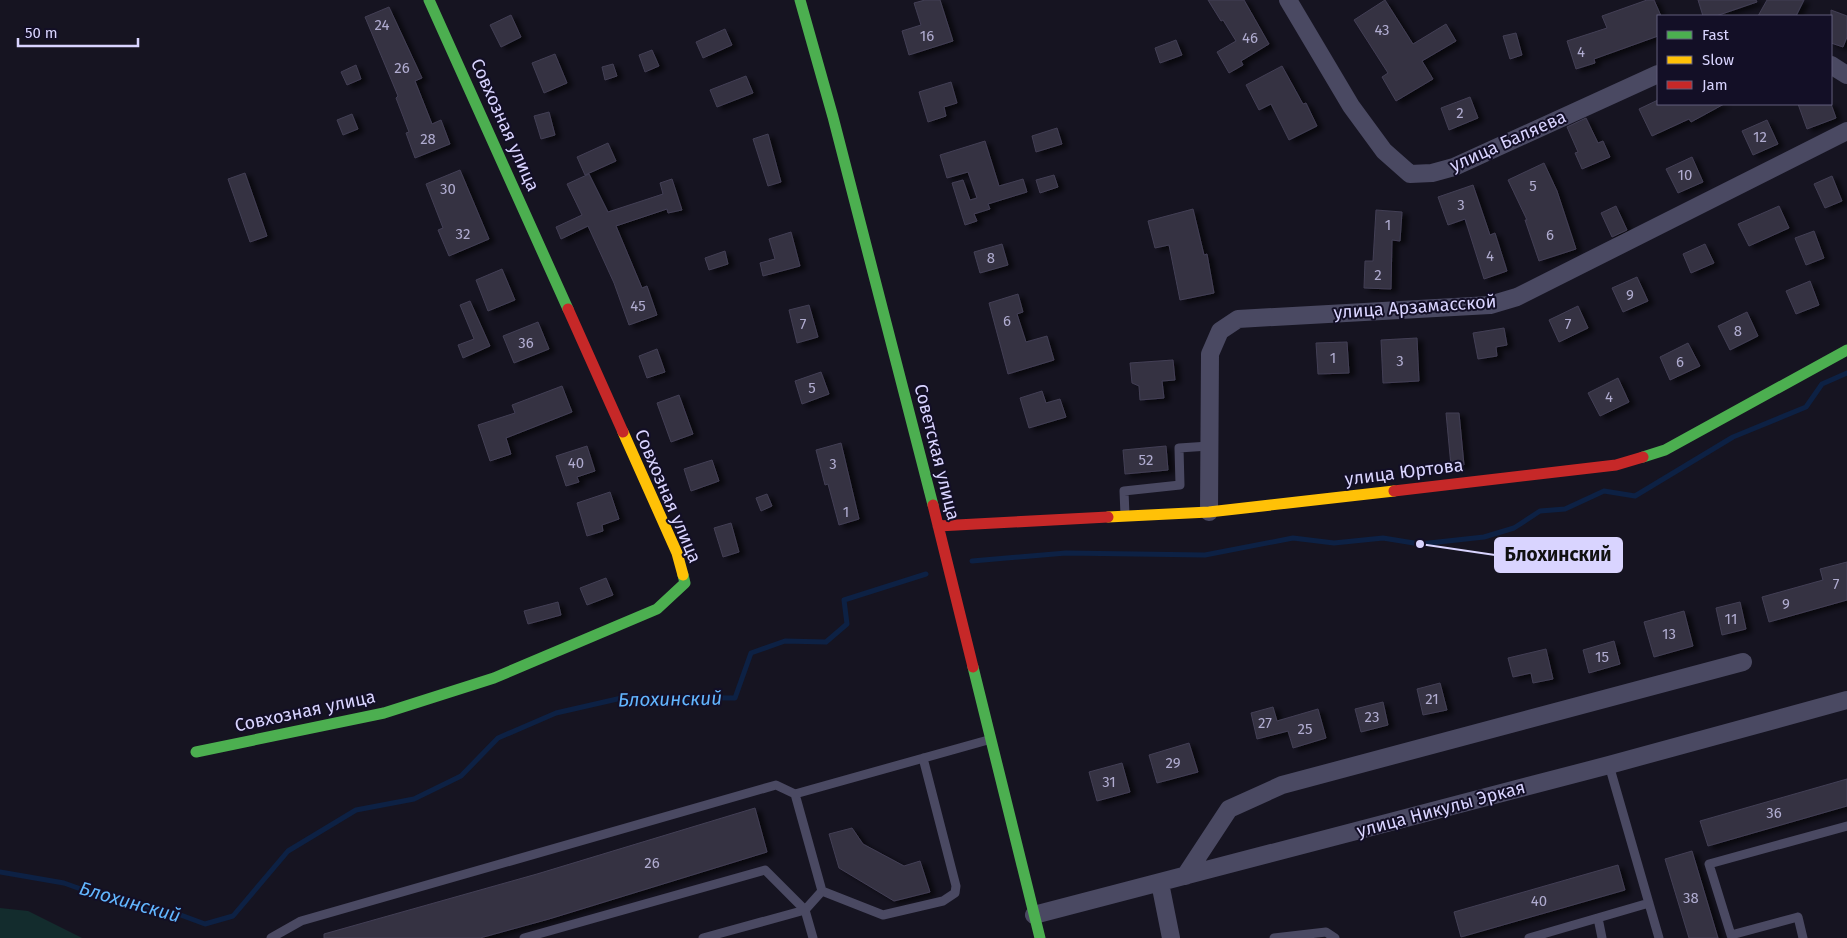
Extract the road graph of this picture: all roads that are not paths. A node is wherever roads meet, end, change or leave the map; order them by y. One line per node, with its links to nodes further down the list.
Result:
1 (429, 0): 16 (street, Совхозная улица)
2 (800, 0): 12 (street, Советская улица)
3 (1288, 0): 5 (street, улица Баляева)
4 (1832, 66): 6 (street)
5 (1657, 74)
6 (1847, 75)
7 (1847, 131): 9 (street, улица Арзамасской)
8 (1847, 350): 10 (street, улица Юртова)
9 (1209, 446): 10 (street, улица Арзамасской); 11 (lane)
10 (1209, 512): 11 (street, улица Юртова)
11 (1124, 515): 12 (street, улица Юртова)
12 (938, 526): 15 (street, Советская улица)
13 (1743, 662): 21 (street)
14 (1847, 700): 18 (street, улица Никулы Эркая)
15 (991, 739): 17 (lane); 26 (street, Советская улица)
16 (196, 752)
17 (923, 758): 19 (lane); 23 (lane)
18 (1609, 765): 21 (street, улица Никулы Эркая); 24 (lane)
19 (796, 794): 23 (lane); 28 (lane)
20 (1847, 826): 39 (lane)
21 (1185, 876): 22 (street, улица Никулы Эркая)
22 (1160, 882): 26 (street, улица Никулы Эркая); 33 (street)
23 (822, 891): 25 (lane)
24 (1649, 903): 27 (lane); 38 (lane)
25 (805, 910): 29 (lane); 30 (lane); 31 (lane)
26 (1034, 915): 32 (street, Советская улица)
27 (1598, 918): 36 (lane); 37 (lane)
28 (271, 938)
29 (524, 938)
30 (703, 938)
31 (813, 938)
32 (1040, 938)
33 (1172, 938)
34 (1274, 938): 35 (lane)
35 (1335, 938)
36 (1529, 938)
37 (1602, 938)
38 (1659, 938)
39 (1803, 938)

